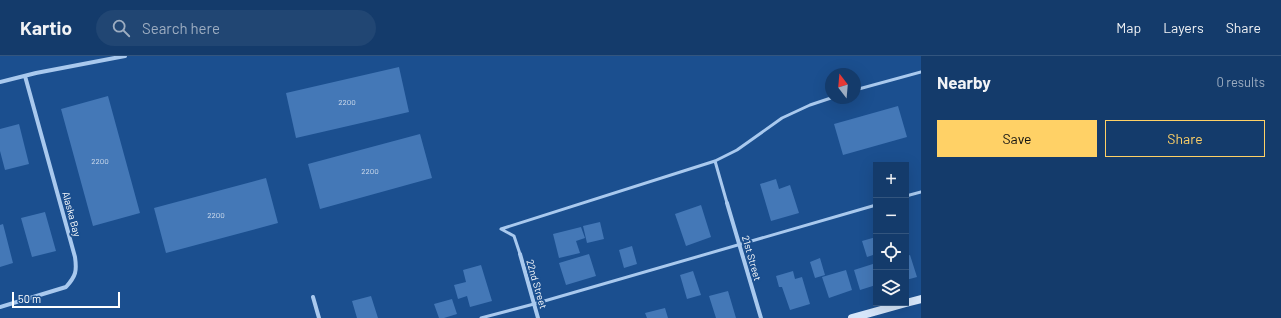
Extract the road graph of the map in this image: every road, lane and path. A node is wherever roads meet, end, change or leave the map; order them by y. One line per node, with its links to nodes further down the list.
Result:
1 (125, 56): 3 (street)
2 (921, 72): 5 (lane)
3 (25, 76): 4 (street); 19 (street, Alaska Bay)
4 (0, 82)
5 (861, 88)
6 (825, 100): 7 (lane)
7 (715, 161): 10 (lane); 13 (lane)
8 (921, 192): 9 (lane)
9 (909, 195)
10 (727, 203): 12 (street, 21st Street)
11 (873, 206): 12 (lane)
12 (739, 245): 17 (lane); 23 (street, 21st Street)
13 (520, 254): 17 (street, 22nd Street)
14 (313, 297): 20 (street)
15 (921, 299): 16 (street)
16 (909, 302)
17 (534, 304): 21 (lane); 22 (street, 22nd Street)
18 (895, 306): 24 (street)
19 (0, 307)
20 (319, 318)
21 (481, 318)
22 (538, 318)
23 (761, 318)
24 (852, 318)

